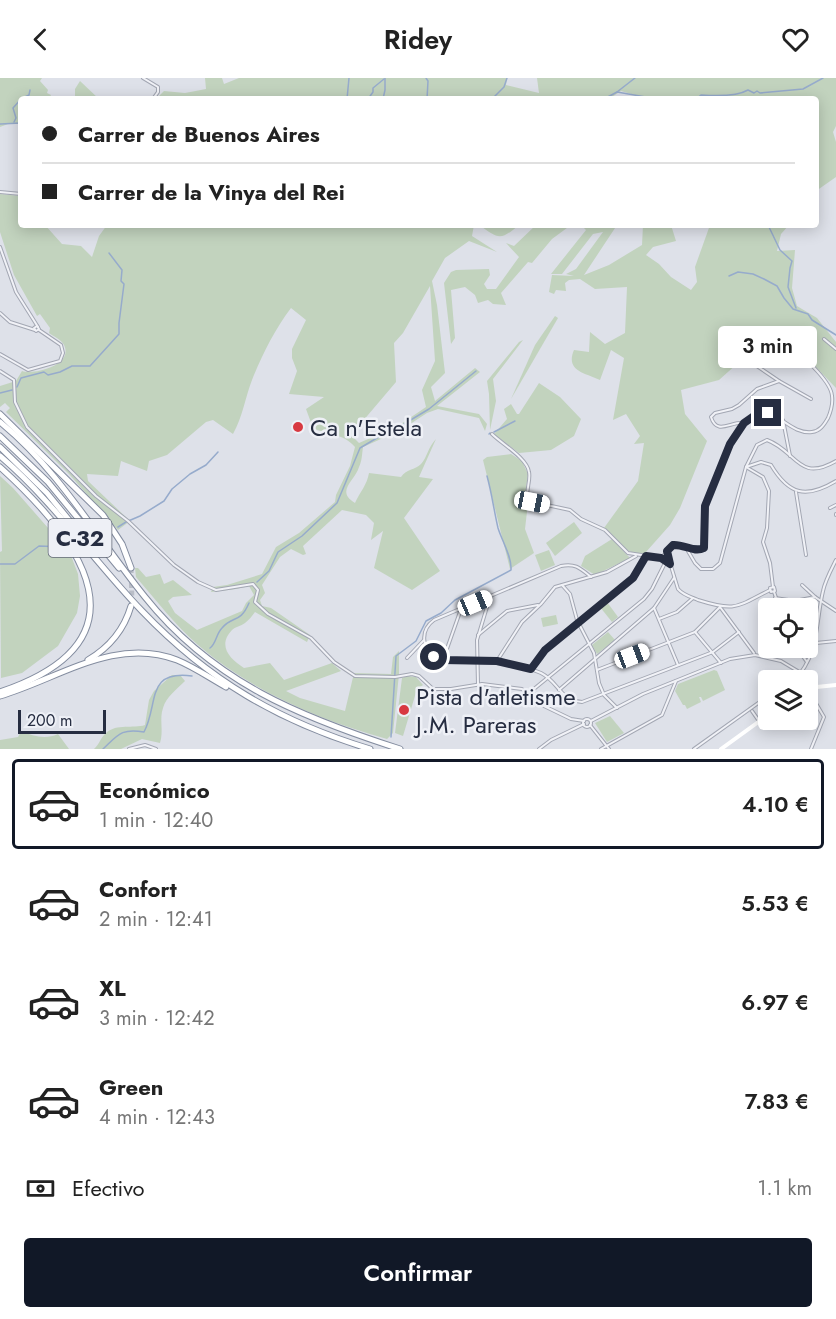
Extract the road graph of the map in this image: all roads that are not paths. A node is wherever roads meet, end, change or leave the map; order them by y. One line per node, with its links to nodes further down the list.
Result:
1 (143, 78): 2 (street)
2 (155, 96)
3 (0, 192): 4 (street)
4 (18, 194)
5 (0, 247): 7 (street)
6 (0, 313): 7 (street)
7 (37, 328): 11 (street)
8 (779, 335): 17 (street)
9 (824, 339): 10 (street)
10 (836, 349)
11 (0, 354)
12 (748, 360): 14 (street)
13 (0, 371): 95 (street)
14 (778, 381): 15 (street); 19 (street)
15 (812, 399)
16 (0, 414): 20 (highway)
17 (783, 420): 19 (street); 26 (street)
18 (0, 422): 25 (highway, C-32)
19 (744, 423): 34 (street)
20 (18, 429): 25 (highway); 43 (highway)
21 (492, 434): 37 (street)
22 (0, 436): 49 (highway)
23 (0, 447): 66 (highway)
24 (0, 456): 66 (highway, C-32)
25 (38, 456): 49 (highway, C-32)
26 (790, 456): 27 (street); 29 (street)
27 (836, 460)
28 (0, 467): 98 (highway)
29 (746, 467): 31 (street); 34 (street); 48 (street)
30 (836, 482): 31 (street)
31 (796, 492): 36 (street)
32 (836, 505): 33 (street)
33 (830, 508)
34 (685, 546): 35 (street)
35 (667, 551): 39 (street); 42 (street)
36 (806, 555)
37 (636, 556): 38 (street); 44 (street)
38 (646, 556): 39 (street); 65 (street)
39 (661, 558): 41 (street)
40 (836, 560): 55 (street)
41 (666, 561): 42 (street); 75 (street)
42 (670, 564): 45 (street)
43 (131, 568)
44 (591, 578): 46 (street); 50 (street)
45 (674, 578): 52 (street); 59 (street)
46 (562, 585): 56 (street); 65 (street)
47 (802, 585): 51 (street)
48 (772, 589): 53 (street); 60 (street)
49 (144, 596): 118 (highway, C-32)
50 (490, 597): 61 (street); 70 (street)
51 (815, 597): 54 (street); 55 (street)
52 (693, 598): 58 (street); 64 (street)
53 (776, 598)
54 (810, 598)
55 (822, 600): 62 (street); 67 (street)
56 (541, 604): 70 (street); 84 (street)
57 (131, 606): 88 (highway)
58 (720, 607): 60 (street); 63 (street); 68 (street)
59 (654, 608): 64 (street); 82 (street)
60 (727, 608): 63 (street)
61 (461, 609): 71 (street); 81 (street)
62 (836, 611)
63 (725, 614): 69 (street)
64 (659, 619): 73 (street)
65 (578, 622): 75 (street); 89 (street)
66 (156, 624): 99 (highway, C-32)
67 (818, 629)
68 (695, 632): 73 (street); 76 (street)
69 (739, 632): 76 (street); 77 (street)
70 (478, 635): 83 (street)
71 (424, 640): 78 (street); 81 (street)
72 (836, 641): 74 (street)
73 (668, 642): 87 (street); 90 (street)
74 (818, 643)
75 (589, 644): 82 (street); 93 (street)
76 (712, 652): 86 (street); 87 (street)
77 (755, 655): 86 (street); 91 (street)
78 (407, 658)
79 (804, 658): 85 (street)
80 (809, 658): 85 (street)
81 (443, 660): 83 (street)
82 (595, 660): 90 (street); 100 (street)
83 (477, 661): 84 (street); 95 (street)
84 (497, 661): 89 (street)
85 (807, 662): 92 (street)
86 (721, 663): 94 (street)
87 (678, 665): 102 (street)
88 (74, 668): 99 (highway); 103 (highway)
89 (531, 669): 93 (street)
90 (597, 670): 102 (street)
91 (797, 670)
92 (803, 670)
93 (548, 677): 100 (street); 101 (street)
94 (675, 681): 107 (street); 114 (street)
95 (478, 684): 101 (street)
96 (836, 685): 97 (main road)
97 (818, 686)
98 (0, 690)
99 (236, 690): 117 (highway, C-32)
100 (559, 690): 102 (street)
101 (529, 693): 111 (street)
102 (604, 695): 107 (street)
103 (0, 696)
104 (758, 703): 105 (street)
105 (754, 706): 108 (street); 109 (street)
106 (818, 707): 123 (street)
107 (617, 708): 112 (street)
108 (752, 711): 109 (street); 110 (street)
109 (746, 712): 121 (street)
110 (758, 720)
111 (584, 723): 112 (street); 112 (street); 119 (street)
112 (591, 723): 114 (street)
113 (758, 723): 122 (main road)
114 (608, 747): 120 (street)
115 (129, 749): 116 (street)
116 (156, 749)
117 (370, 749)
118 (400, 749)
119 (539, 749)
120 (601, 749)
121 (694, 749)
122 (721, 749)
123 (811, 749)

